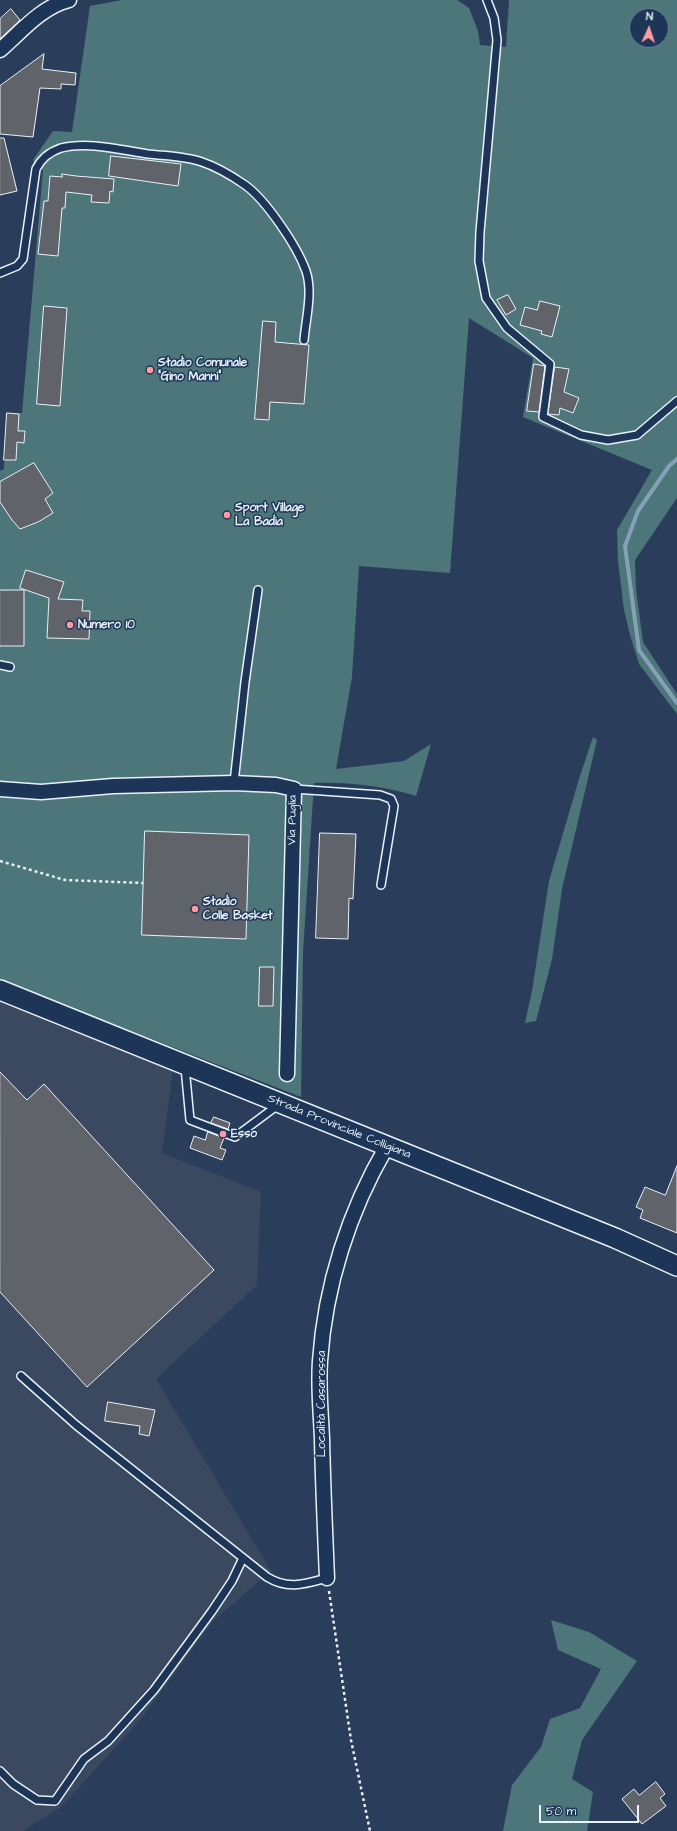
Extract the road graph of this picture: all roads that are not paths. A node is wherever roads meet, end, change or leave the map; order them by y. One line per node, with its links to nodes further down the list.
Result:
1 (69, 0): 3 (street)
2 (487, 0): 6 (lane)
3 (0, 50)
4 (0, 273): 5 (lane)
5 (304, 340)
6 (677, 402)
7 (258, 590): 10 (lane)
8 (0, 665): 9 (lane)
9 (10, 667)
10 (234, 783): 11 (street, Via Puglia); 12 (street, Via Puglia)
11 (0, 789)
12 (294, 789): 13 (lane); 16 (street, Via Puglia)
13 (381, 886)
14 (0, 990): 15 (main road, Strada Provinciale Colligiana)
15 (184, 1065): 17 (main road, Strada Provinciale Colligiana); 17 (lane)
16 (288, 1074)
17 (280, 1104): 18 (main road, Strada Provinciale Colligiana)
18 (387, 1146): 19 (main road, Strada Provinciale Colligiana); 22 (street, Località Casarossa)
19 (677, 1266)
20 (21, 1376): 21 (lane)
21 (242, 1558): 22 (lane); 23 (lane)
22 (327, 1578)
23 (0, 1771)

